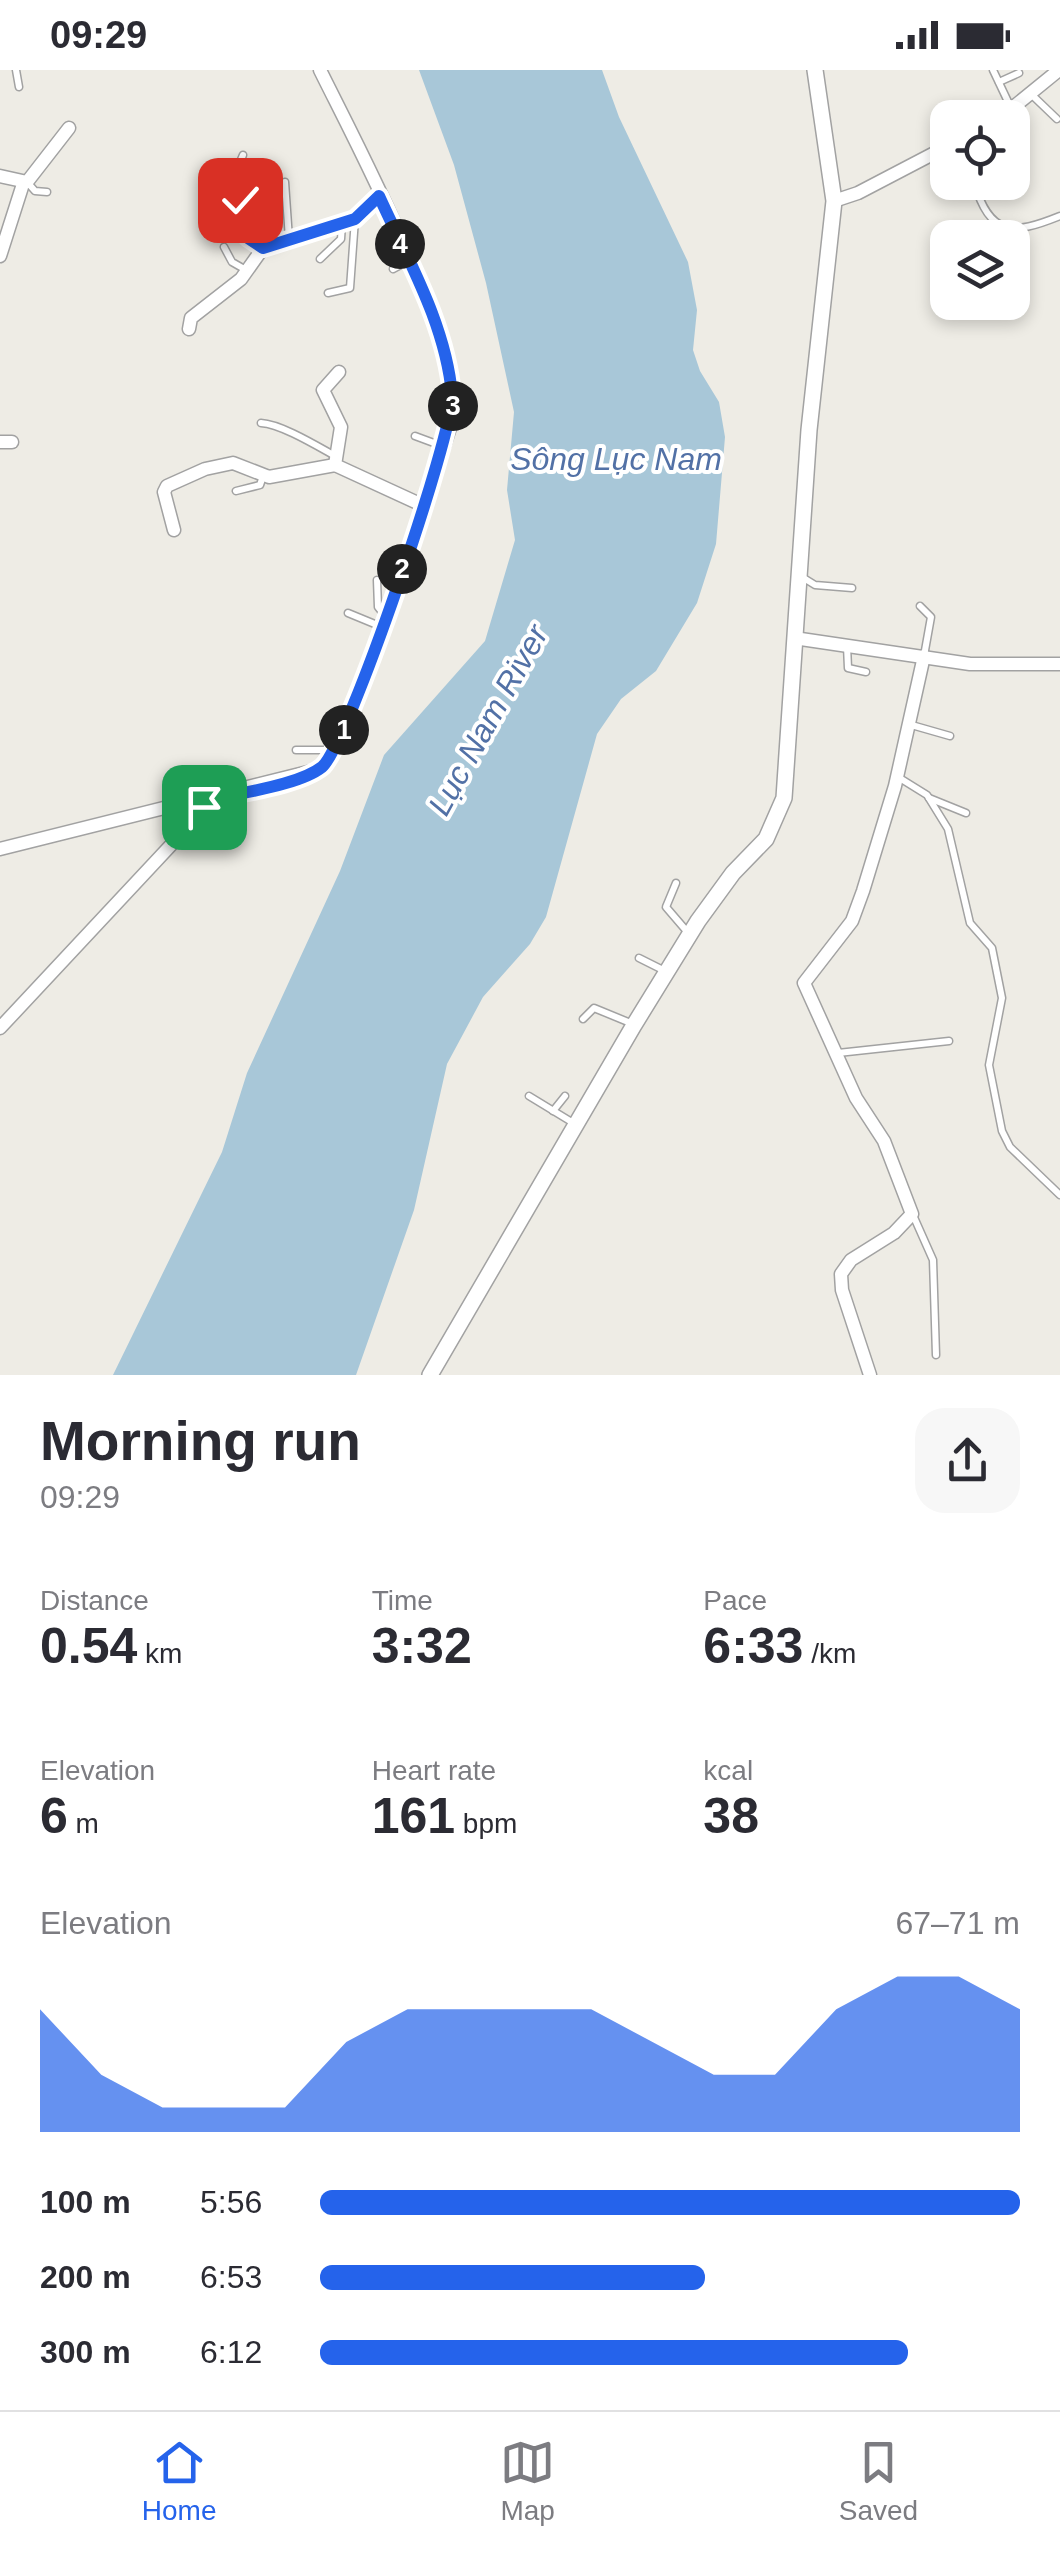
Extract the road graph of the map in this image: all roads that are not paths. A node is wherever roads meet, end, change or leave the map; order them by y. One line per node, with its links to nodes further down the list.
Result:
1 (16, 70): 8 (lane)
2 (320, 70): 21 (street)
3 (815, 70): 23 (street)
4 (994, 70): 7 (lane)
5 (1058, 70): 9 (street)
6 (1019, 73): 7 (lane)
7 (998, 82): 10 (lane)
8 (19, 87)
9 (1031, 94): 11 (street); 12 (lane)
10 (1003, 100)
11 (1023, 100)
12 (1057, 119)
13 (68, 128): 19 (street)
14 (243, 155): 24 (lane)
15 (930, 156): 23 (street)
16 (216, 174): 24 (lane)
17 (0, 176): 19 (street)
18 (285, 182): 27 (lane)
19 (25, 183): 20 (lane); 30 (street)
20 (47, 192)
21 (379, 196): 26 (street); 32 (street)
22 (980, 200): 25 (lane)
23 (834, 201): 46 (street)
24 (239, 205): 29 (lane)
25 (1060, 216)
26 (349, 221): 27 (street); 31 (lane); 35 (lane)
27 (290, 239): 29 (street)
28 (224, 247): 34 (lane)
29 (263, 248): 34 (street)
30 (0, 256)
31 (320, 259)
32 (408, 261): 33 (lane); 40 (street)
33 (394, 269)
34 (248, 271): 36 (street)
35 (328, 293)
36 (189, 329)
37 (339, 372): 41 (street)
38 (261, 423): 41 (lane)
39 (415, 436): 40 (lane)
40 (444, 447): 44 (street)
41 (337, 461): 42 (street); 44 (street)
42 (264, 476): 43 (lane); 45 (street)
43 (236, 491)
44 (422, 505): 51 (street)
45 (174, 530)
46 (798, 573): 48 (lane); 52 (street)
47 (377, 580): 51 (lane)
48 (852, 588)
49 (920, 606): 54 (lane)
50 (348, 614): 51 (lane)
51 (384, 622): 60 (street)
52 (794, 638): 53 (street); 67 (street)
53 (847, 644): 54 (street); 56 (lane)
54 (924, 656): 55 (street); 57 (street)
55 (1060, 664)
56 (866, 672)
57 (907, 724): 58 (lane); 61 (street)
58 (950, 736)
59 (296, 750): 60 (lane)
60 (335, 750): 63 (street)
61 (897, 776): 62 (lane); 74 (street)
62 (929, 798): 64 (lane); 79 (lane)
63 (206, 801): 65 (street); 72 (street)
64 (966, 813)
65 (0, 848)
66 (676, 882): 67 (lane)
67 (690, 934): 69 (street)
68 (639, 958): 69 (lane)
69 (666, 972): 71 (street)
70 (584, 1019): 71 (lane)
71 (634, 1025): 78 (street)
72 (0, 1028)
73 (949, 1041): 74 (lane)
74 (838, 1053): 80 (street)
75 (529, 1096): 77 (lane)
76 (565, 1096): 77 (lane)
77 (554, 1111): 78 (lane)
78 (576, 1125): 82 (street)
79 (1060, 1195)
80 (912, 1214): 81 (lane); 83 (street)
81 (936, 1355)
82 (430, 1375)
83 (870, 1375)

